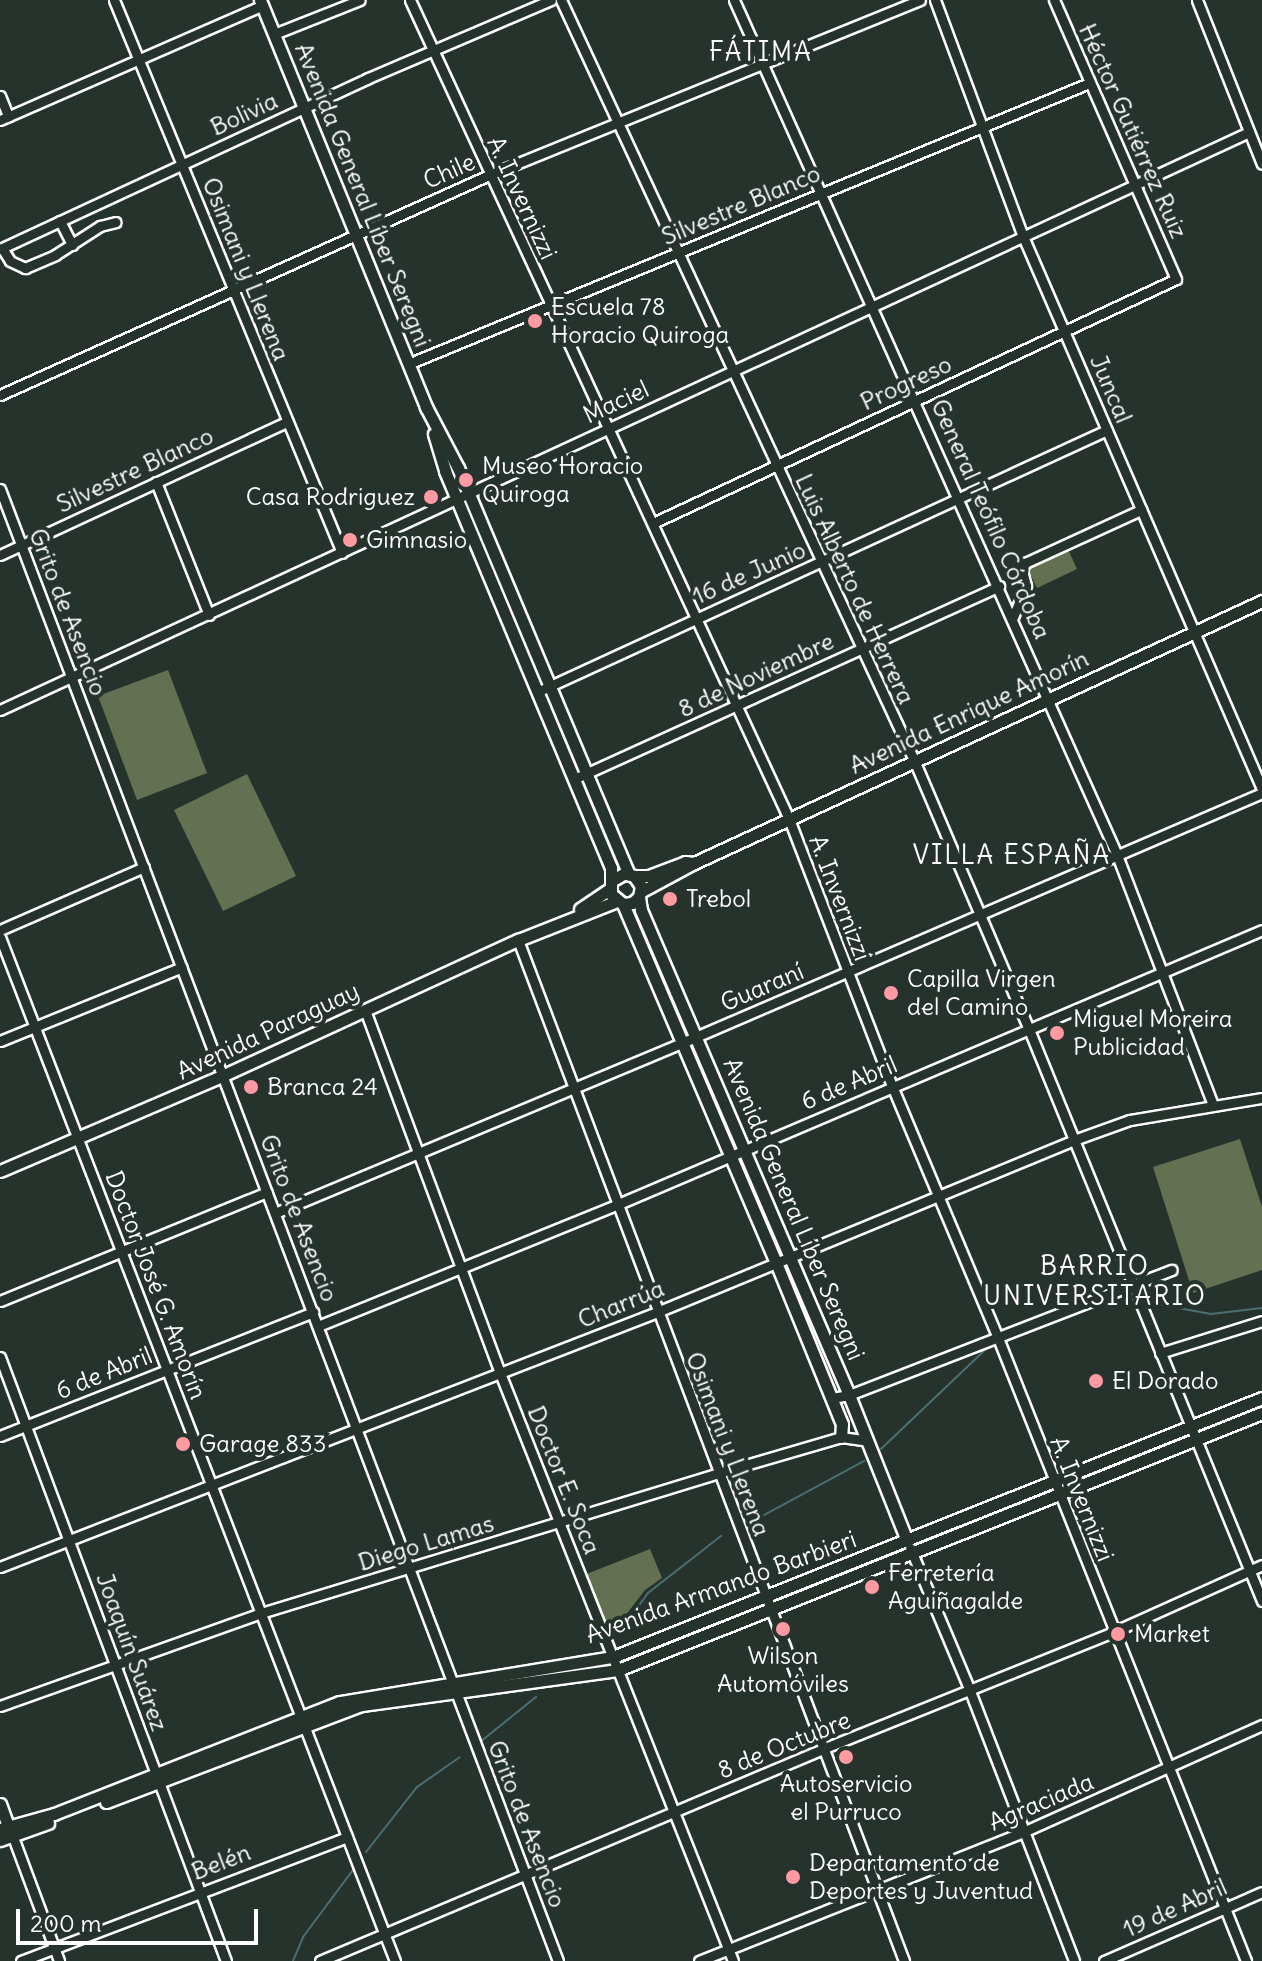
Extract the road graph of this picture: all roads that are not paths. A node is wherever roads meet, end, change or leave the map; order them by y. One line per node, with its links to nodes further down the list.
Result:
1 (114, 0): 14 (street, Osimani y Llerena)
2 (360, 0): 12 (street)
3 (410, 0): 13 (street, A. Invernizzi)
4 (551, 0): 13 (street, Bolivia)
5 (561, 0): 20 (street, Luis Alberto de Herrera)
6 (734, 0): 15 (street, General Teófilo Córdoba)
7 (920, 0): 15 (street, Chile)
8 (935, 0): 21 (street, Juncal)
9 (1054, 0): 16 (street, Héctor Gutiérrez Ruiz)
10 (1197, 0): 22 (street)
11 (262, 3): 12 (street, Avenida General Líber Seregni); 14 (street)
12 (274, 34): 18 (street, Avenida General Líber Seregni)
13 (432, 50): 18 (street, Bolivia); 25 (street, A. Invernizzi)
14 (137, 61): 19 (street); 24 (street, Osimani y Llerena)
15 (765, 63): 20 (street, Chile); 27 (street, General Teófilo Córdoba)
16 (1089, 83): 21 (street, Silvestre Blanco); 26 (street, Héctor Gutiérrez Ruiz)
17 (0, 96): 19 (street)
18 (304, 108): 24 (street, Bolivia); 31 (street, Avenida General Líber Seregni)
19 (4, 118)
20 (618, 125): 25 (street, Chile); 34 (street, Luis Alberto de Herrera)
21 (981, 126): 27 (street, Silvestre Blanco); 30 (street, Juncal)
22 (1249, 132): 23 (street); 26 (street, Maciel)
23 (1262, 164)
24 (183, 165): 28 (street, Bolivia); 36 (street, Osimani y Llerena)
25 (489, 175): 31 (street, Chile); 38 (street, A. Invernizzi)
26 (1134, 183): 30 (street, Maciel); 35 (street, Héctor Gutiérrez Ruiz)
27 (822, 193): 34 (street, Silvestre Blanco); 37 (street, General Teófilo Córdoba)
28 (60, 221): 32 (street); 33 (street, Bolivia)
29 (116, 222): 32 (street)
30 (1022, 234): 37 (street, Maciel); 39 (street, Juncal)
31 (356, 235): 36 (street, Chile); 40 (street, Avenida General Líber Seregni)
32 (72, 245): 33 (street)
33 (1, 248)
34 (677, 253): 38 (street, Silvestre Blanco); 41 (street, Luis Alberto de Herrera)
35 (1176, 279): 39 (street, Progreso)
36 (234, 292): 42 (street, Chile); 44 (street, Osimani y Llerena)
37 (873, 304): 41 (street, Maciel); 43 (street, General Teófilo Córdoba)
38 (549, 305): 40 (street, Silvestre Blanco); 45 (street, A. Invernizzi)
39 (1065, 331): 43 (street, Progreso); 46 (street, Juncal)
40 (408, 364): 50 (street, Avenida General Líber Seregni)
41 (732, 371): 45 (street, Maciel); 47 (street, Luis Alberto de Herrera)
42 (0, 395)
43 (916, 401): 47 (street, Progreso); 51 (street, General Teófilo Córdoba)
44 (286, 422): 48 (street, Silvestre Blanco); 55 (street, Osimani y Llerena)
45 (610, 427): 50 (street, Maciel); 53 (street, A. Invernizzi)
46 (1107, 430): 51 (street, 16 de Junio); 52 (street, Juncal)
47 (776, 466): 53 (street, Progreso); 57 (street, Luis Alberto de Herrera)
48 (156, 482): 54 (street, Silvestre Blanco); 60 (street)
49 (0, 489): 54 (street, Grito de Asencio)
50 (463, 497): 55 (street, Maciel); 66 (street, Avenida General Líber Seregni); 67 (street, Avenida General Líber Seregni)
51 (960, 498): 57 (street, 16 de Junio); 58 (street, General Teófilo Córdoba)
52 (1141, 510): 61 (street); 63 (street, Juncal)
53 (653, 523): 62 (street, A. Invernizzi)
54 (21, 545): 56 (street, Silvestre Blanco); 65 (street, Grito de Asencio)
55 (342, 553): 60 (street, Maciel)
56 (0, 555)
57 (820, 563): 62 (street, 16 de Junio); 64 (street, Luis Alberto de Herrera)
58 (999, 586): 61 (street, General Teófilo Córdoba); 64 (street, 8 de Noviembre)
59 (1262, 601): 63 (street, Avenida Enrique Amorín)
60 (209, 615): 65 (street, Maciel)
61 (1013, 617): 68 (street, General Teófilo Córdoba)
62 (697, 619): 66 (street, 16 de Junio); 69 (street, A. Invernizzi)
63 (1194, 632): 68 (street, Avenida Enrique Amorín); 73 (street, Juncal)
64 (860, 649): 69 (street, 8 de Noviembre); 71 (street, Luis Alberto de Herrera)
65 (72, 676): 70 (street, Maciel); 77 (street, Grito de Asencio)
66 (550, 687): 67 (street, 16 de Junio); 72 (street, Avenida General Líber Seregni)
67 (537, 692): 72 (street, Avenida General Líber Seregni)
68 (1049, 699): 71 (street, Avenida Enrique Amorín); 75 (street, General Teófilo Córdoba)
69 (738, 705): 72 (street, 8 de Noviembre); 74 (street, A. Invernizzi)
70 (0, 710)
71 (914, 760): 74 (street, Avenida Enrique Amorín); 82 (street, Luis Alberto de Herrera)
72 (579, 777): 78 (street, Avenida General Líber Seregni); 79 (street, Avenida General Líber Seregni)
73 (1262, 791): 75 (street, Guaraní)
74 (789, 819): 76 (street, Avenida Enrique Amorín); 90 (street, A. Invernizzi)
75 (1117, 855): 82 (street, Guaraní); 89 (street, General Teófilo Córdoba)
76 (694, 863): 78 (street, Avenida Enrique Amorín); 80 (street, Avenida Enrique Amorín)
77 (144, 867): 84 (street); 88 (street, Grito de Asencio)
78 (632, 875): 79 (street, Avenida Enrique Amorín); 80 (street, Avenida General Líber Seregni)
79 (612, 885): 81 (street, Avenida General Líber Seregni); 83 (street, Avenida Paraguay)
80 (640, 894): 81 (street, Avenida Enrique Amorín); 94 (street, Avenida General Líber Seregni)
81 (620, 903): 83 (street, Avenida Paraguay); 96 (street, Avenida General Líber Seregni)
82 (979, 915): 90 (street, Guaraní); 93 (street, Luis Alberto de Herrera)
83 (552, 925): 87 (street, Avenida Paraguay)
84 (0, 930)
85 (1262, 930): 89 (street, 6 de Abril)
86 (0, 937): 92 (street, Doctor José G. Amorín)
87 (518, 940): 91 (street, Avenida Paraguay); 99 (street, Osimani y Llerena)
88 (182, 967): 92 (street); 97 (street, Grito de Asencio)
89 (1163, 970): 93 (street, 6 de Abril); 101 (street, General Teófilo Córdoba)
90 (847, 972): 94 (street, Guaraní); 98 (street, A. Invernizzi)
91 (365, 1010): 97 (street, Avenida Paraguay); 106 (street, Doctor E. Soca)
92 (35, 1027): 95 (street); 102 (street, Doctor José G. Amorín)
93 (1028, 1027): 98 (street, 6 de Abril); 103 (street, Luis Alberto de Herrera)
94 (697, 1037): 96 (street, Guaraní); 104 (street, Avenida General Líber Seregni)
95 (0, 1041)
96 (684, 1042): 99 (street, Guaraní); 105 (street, Avenida General Líber Seregni)
97 (224, 1075): 102 (street, Avenida Paraguay); 108 (street, Grito de Asencio)
98 (892, 1086): 104 (street, 6 de Abril); 109 (street, A. Invernizzi)
99 (572, 1089): 106 (street, Guaraní); 110 (street, Osimani y Llerena)
100 (1262, 1098): 101 (street, Charrúa)
101 (1213, 1105): 103 (street, Charrúa)
102 (78, 1140): 107 (street, Avenida Paraguay); 112 (street, Doctor José G. Amorín)
103 (1074, 1140): 109 (street, Charrúa); 117 (street, Luis Alberto de Herrera)
104 (744, 1149): 105 (street, 6 de Abril); 113 (street, Avenida General Líber Seregni)
105 (731, 1154): 110 (street, 6 de Abril); 114 (street, Avenida General Líber Seregni)
106 (418, 1155): 111 (street, Guaraní); 115 (street, Doctor E. Soca)
107 (0, 1171)
108 (267, 1192): 111 (street, Grito de Asencio); 112 (street)
109 (938, 1195): 113 (street, Charrúa); 123 (street, A. Invernizzi)
110 (616, 1205): 115 (street, 6 de Abril); 120 (street, Osimani y Llerena)
111 (275, 1213): 119 (street, Grito de Asencio)
112 (121, 1251): 118 (street); 126 (street, Doctor José G. Amorín)
113 (789, 1255): 114 (street, Charrúa); 128 (street, Avenida General Líber Seregni)
114 (775, 1260): 120 (street, Charrúa); 129 (street, Avenida General Líber Seregni)
115 (461, 1268): 122 (street, 6 de Abril); 127 (street, Doctor E. Soca)
116 (1172, 1270): 117 (street)
117 (1133, 1285): 123 (street); 124 (street, Luis Alberto de Herrera)
118 (0, 1301)
119 (313, 1312): 122 (street, Grito de Asencio); 126 (street, 6 de Abril)
120 (657, 1312): 127 (street, Charrúa); 139 (street, Osimani y Llerena)
121 (1262, 1321): 124 (street)
122 (318, 1326): 134 (street, Grito de Asencio)
123 (998, 1338): 128 (street); 140 (street, A. Invernizzi)
124 (1160, 1353): 133 (street, Luis Alberto de Herrera)
125 (0, 1357): 132 (street, Joaquín Suárez)
126 (167, 1370): 132 (street, 6 de Abril); 141 (street, Doctor José G. Amorín)
127 (500, 1373): 134 (street, Charrúa); 143 (street, Doctor E. Soca)
128 (849, 1395): 129 (street); 138 (street, Avenida General Líber Seregni)
129 (831, 1398): 136 (street, Avenida General Líber Seregni)
130 (1262, 1398): 133 (street, Avenida Armando Barbieri)
131 (1262, 1413): 137 (street, Avenida Armando Barbieri)
132 (26, 1426): 135 (street, 6 de Abril); 144 (street, Joaquín Suárez)
133 (1190, 1426): 137 (street, Luis Alberto de Herrera); 140 (street, Avenida Armando Barbieri)
134 (356, 1427): 141 (street, Charrúa); 149 (street, Grito de Asencio)
135 (0, 1436)
136 (841, 1437): 138 (street, Diego Lamas); 139 (street, Diego Lamas)
137 (1196, 1439): 142 (street, Avenida Armando Barbieri); 150 (street, Luis Alberto de Herrera)
138 (868, 1441): 145 (street, Avenida General Líber Seregni)
139 (718, 1473): 143 (street, Diego Lamas); 151 (street, Osimani y Llerena)
140 (1054, 1482): 142 (street, A. Invernizzi); 145 (street, Avenida Armando Barbieri)
141 (211, 1485): 144 (street, Charrúa); 154 (street, Doctor José G. Amorín)
142 (1060, 1495): 146 (street, Avenida Armando Barbieri); 155 (street, A. Invernizzi)
143 (560, 1524): 149 (street, Diego Lamas); 156 (street, Doctor E. Soca)
144 (68, 1540): 148 (street, Charrúa); 157 (street, Joaquín Suárez)
145 (907, 1541): 146 (street); 151 (street, Avenida Armando Barbieri)
146 (913, 1555): 153 (street, Avenida Armando Barbieri); 160 (street)
147 (1262, 1565): 150 (street, 8 de Octubre)
148 (0, 1567)
149 (410, 1568): 154 (street, Diego Lamas); 159 (street, Grito de Asencio)
150 (1249, 1570): 152 (street, Luis Alberto de Herrera); 155 (street, 8 de Octubre)
151 (766, 1598): 153 (street, Osimani y Llerena); 156 (street, Avenida Armando Barbieri)
152 (1262, 1601)
153 (771, 1611): 158 (street, Avenida Armando Barbieri); 164 (street, Osimani y Llerena)
154 (261, 1613): 157 (street, Diego Lamas); 162 (street, Doctor José G. Amorín)
155 (1113, 1632): 160 (street, 8 de Octubre); 165 (street, A. Invernizzi)
156 (613, 1657): 158 (street, Doctor E. Soca); 159 (street, Avenida Armando Barbieri)
157 (114, 1663): 161 (street, Diego Lamas); 166 (street, Joaquín Suárez)
158 (618, 1670): 159 (street, Avenida Armando Barbieri); 168 (street, Doctor E. Soca)
159 (454, 1686): 162 (street, Avenida Armando Barbieri); 173 (street, Grito de Asencio)
160 (970, 1691): 164 (street, 8 de Octubre); 170 (street)
161 (0, 1706)
162 (302, 1721): 166 (street, Avenida Armando Barbieri); 171 (street, Doctor José G. Amorín)
163 (1262, 1725): 165 (street, Agraciada)
164 (825, 1748): 168 (street, 8 de Octubre); 175 (street, Osimani y Llerena)
165 (1168, 1769): 170 (street, Agraciada); 177 (street, A. Invernizzi)
166 (157, 1779): 169 (street, Avenida Armando Barbieri); 174 (street, Joaquín Suárez)
167 (0, 1804): 169 (street)
168 (676, 1811): 173 (street, 8 de Octubre); 180 (street, Doctor E. Soca)
169 (7, 1830): 172 (street, Avenida Armando Barbieri); 179 (street)
170 (1023, 1832): 175 (street, Agraciada); 190 (street)
171 (347, 1837): 174 (street, Belén); 178 (street, Doctor José G. Amorín)
172 (0, 1840)
173 (524, 1875): 178 (street, 8 de Octubre); 186 (street, Grito de Asencio)
174 (200, 1891): 179 (street, Belén); 183 (street, Joaquín Suárez)
175 (878, 1891): 180 (street, Agraciada); 189 (street, Osimani y Llerena)
176 (1262, 1892): 177 (street, 19 de Abril)
177 (1225, 1908): 191 (street, 19 de Abril); 192 (street, A. Invernizzi)
178 (384, 1934): 184 (street, 8 de Octubre); 185 (street, Doctor José G. Amorín)
179 (55, 1949): 181 (street, Belén); 182 (street)
180 (729, 1949): 187 (street, Agraciada); 188 (street, Doctor E. Soca)
181 (21, 1961)
182 (59, 1961)
183 (226, 1961)
184 (320, 1961)
185 (395, 1961)
186 (558, 1961)
187 (699, 1961)
188 (733, 1961)
189 (904, 1961)
190 (1074, 1961)
191 (1104, 1961)
192 (1246, 1961)

